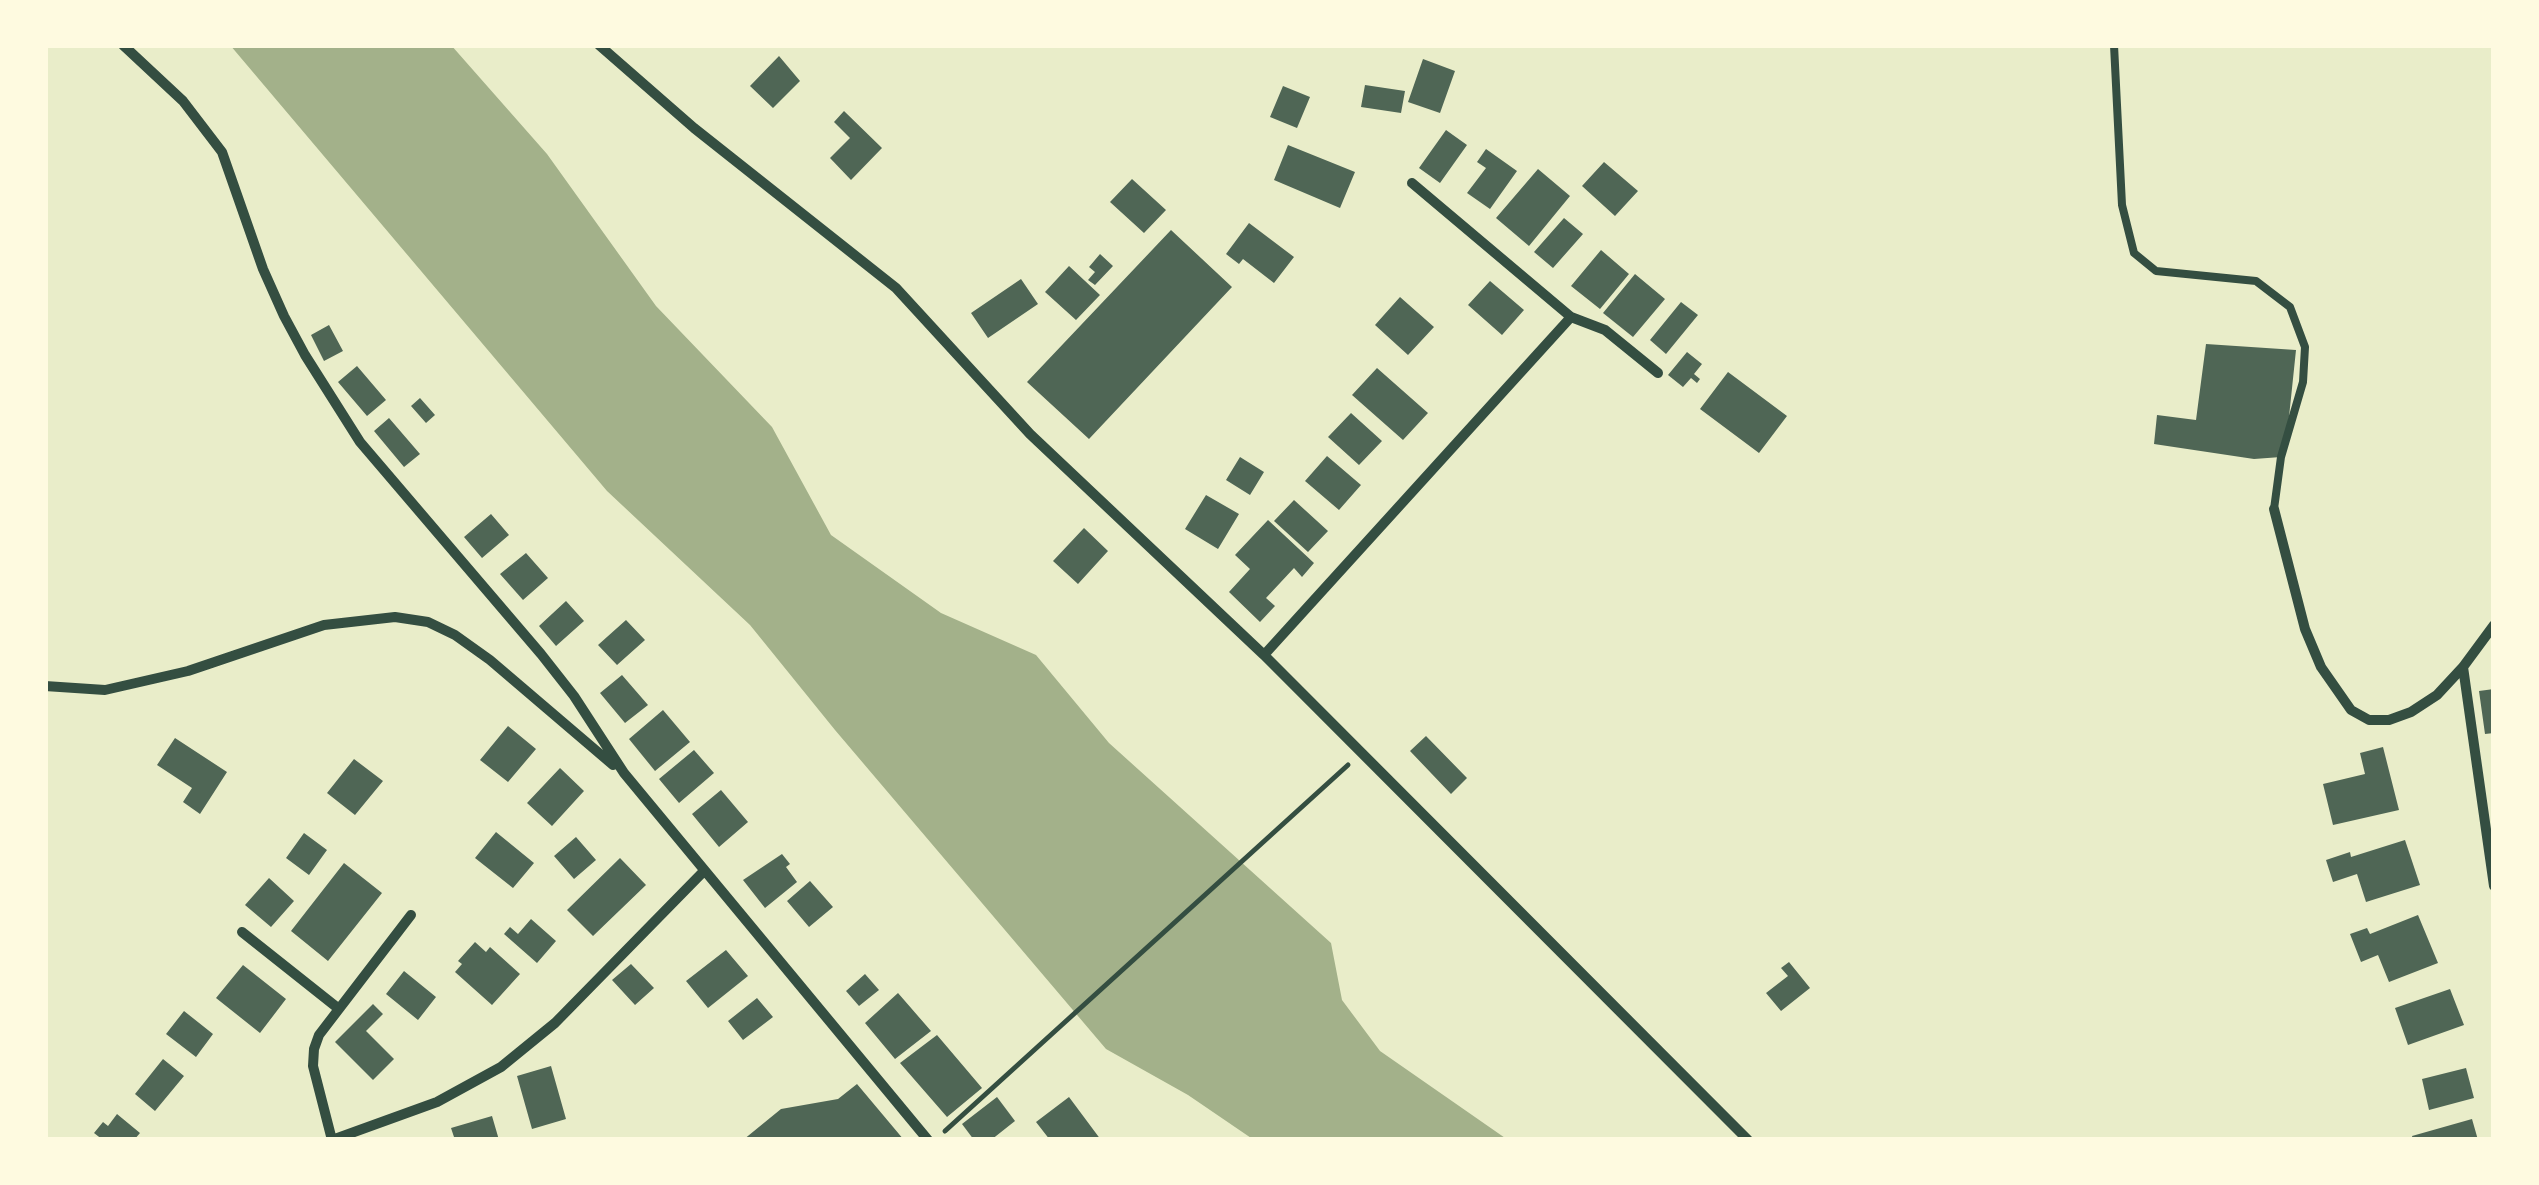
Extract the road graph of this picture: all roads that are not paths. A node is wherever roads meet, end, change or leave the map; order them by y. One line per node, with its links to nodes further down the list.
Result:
1 (123, 45): 12 (street)
2 (599, 45): 9 (street)
3 (2114, 45): 7 (lane)
4 (1412, 183): 5 (street)
5 (1571, 317): 6 (street); 9 (street)
6 (1658, 373)
7 (2274, 509): 10 (street)
8 (2494, 625): 10 (street)
9 (1264, 655): 20 (street)
10 (2462, 668): 14 (street)
11 (45, 686): 12 (street)
12 (624, 773): 13 (street)
13 (704, 871): 18 (street); 19 (street)
14 (2494, 886)
15 (411, 915): 17 (street)
16 (242, 932): 17 (street)
17 (339, 1009): 18 (street)
18 (332, 1140)
19 (932, 1140)
20 (1748, 1140)

